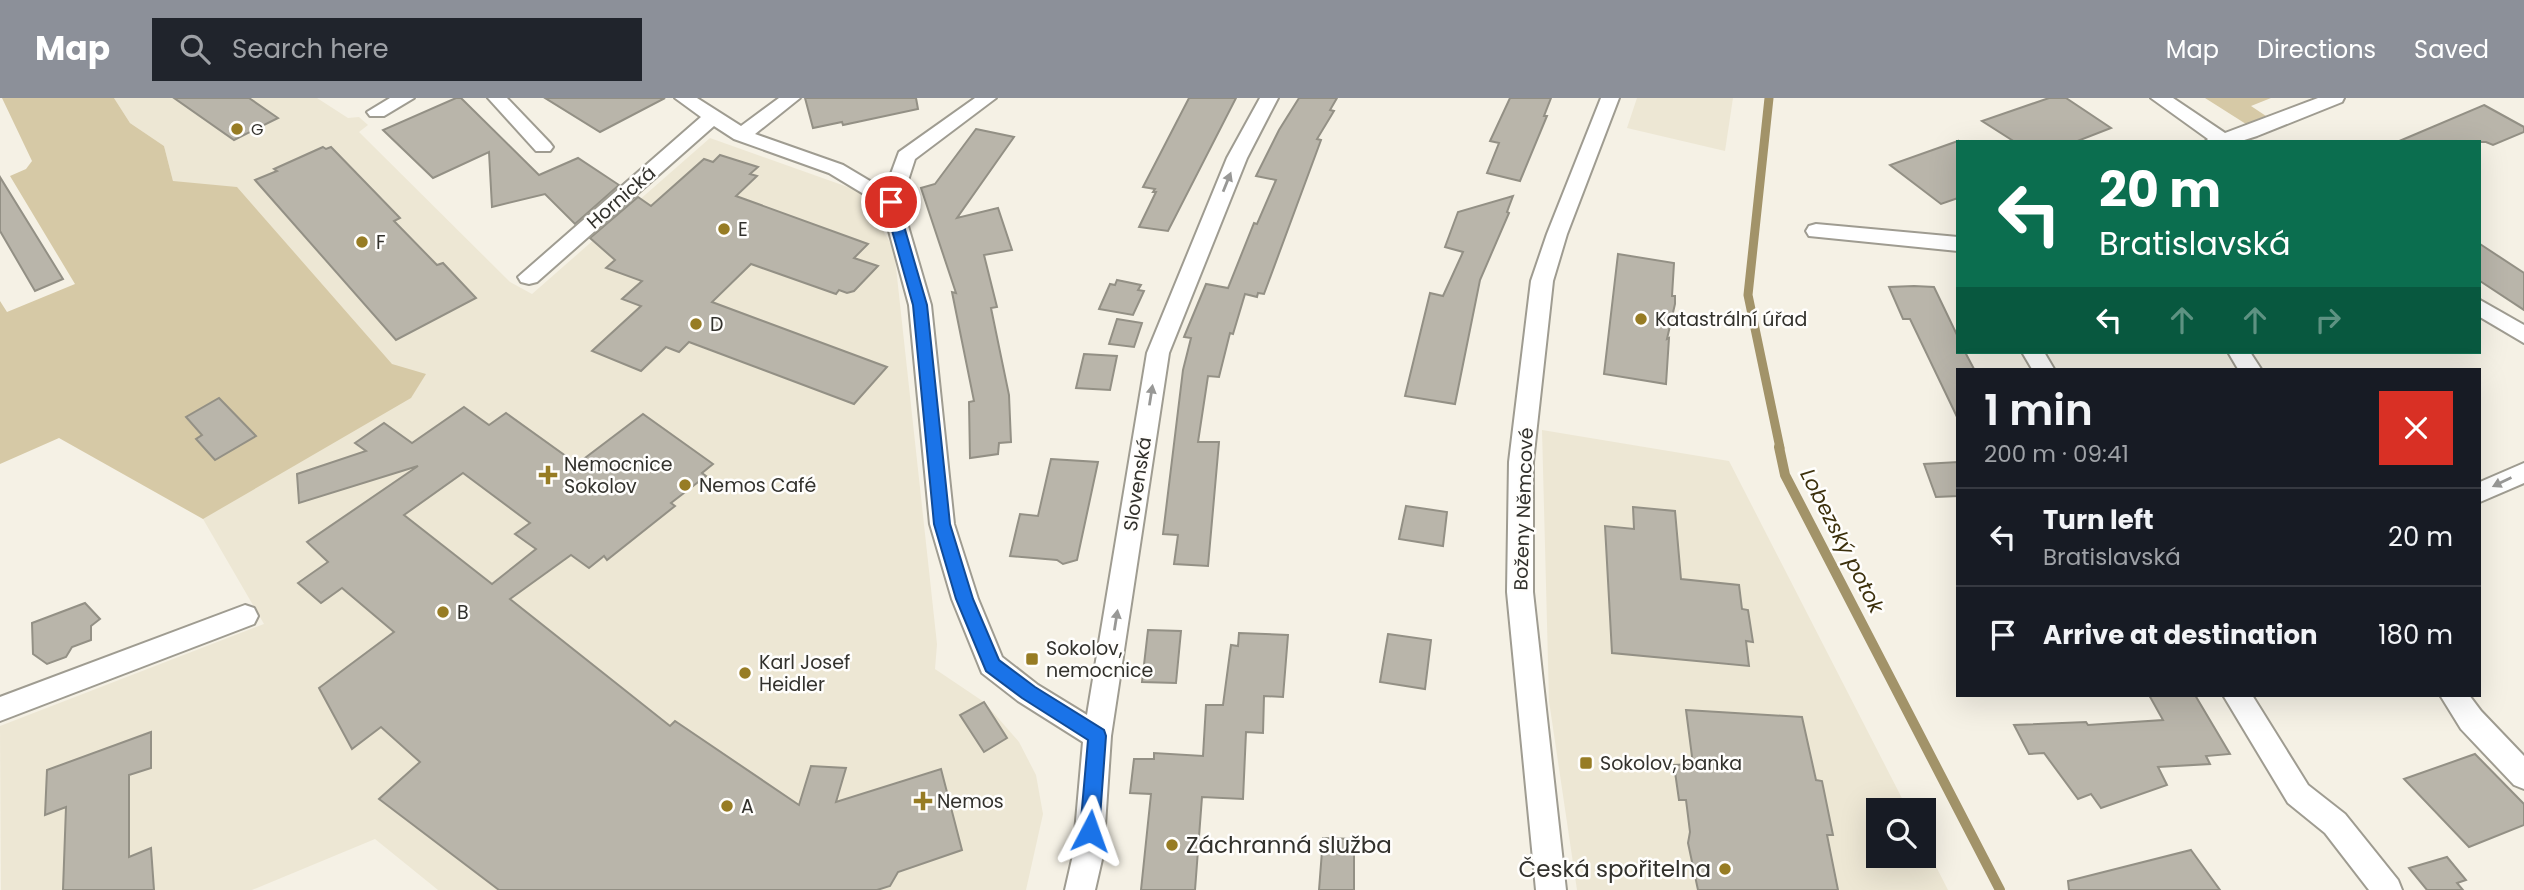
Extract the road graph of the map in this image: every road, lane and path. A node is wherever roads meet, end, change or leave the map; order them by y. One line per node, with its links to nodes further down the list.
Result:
1 (405, 98): 10 (street)
2 (497, 98): 15 (street)
3 (684, 98): 11 (street)
4 (791, 98): 12 (street)
5 (987, 98): 16 (street)
6 (1269, 98): 28 (street, Slovenská, one-way to 6)
7 (1610, 98): 31 (street, Boženy Němcové)
8 (2160, 98): 13 (street)
9 (2335, 98): 14 (street)
10 (377, 112)
11 (713, 117): 12 (street); 19 (street, Hornická)
12 (741, 135): 16 (street)
13 (2220, 140)
14 (2224, 140)
15 (543, 146)
16 (891, 202): 28 (street)
17 (1816, 231): 18 (street)
18 (1956, 244)
19 (529, 277)
20 (2481, 308): 21 (street)
21 (2524, 335)
22 (2524, 472): 23 (street, one-way to 23)
23 (2481, 493)
24 (245, 616): 27 (street)
25 (2238, 697): 32 (street)
26 (2455, 697): 29 (street)
27 (0, 709)
28 (1097, 736): 30 (street, Slovenská)
29 (2524, 776)
30 (1080, 890)
31 (1551, 890)
32 (2387, 890)

